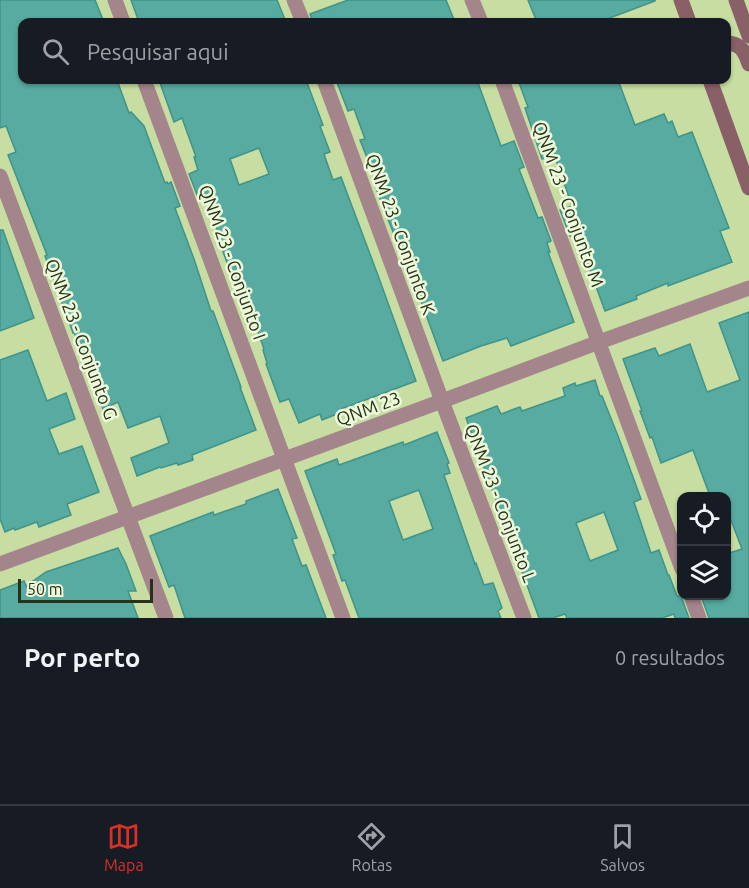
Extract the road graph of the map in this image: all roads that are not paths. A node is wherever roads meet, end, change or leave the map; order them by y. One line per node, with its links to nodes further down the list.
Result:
1 (114, 0): 6 (street)
2 (294, 0): 7 (street)
3 (472, 0): 8 (street)
4 (681, 0): 9 (main road)
5 (735, 0): 10 (main road)
6 (121, 18)
7 (301, 18)
8 (479, 18)
9 (688, 18)
10 (749, 36)
11 (731, 44): 12 (main road)
12 (749, 64)
13 (145, 84): 22 (street, QNM 23 - Conjunto I)
14 (325, 84): 21 (street, QNM 23 - Conjunto K)
15 (503, 84): 20 (street, QNM 23 - Conjunto M)
16 (711, 84): 18 (main road)
17 (0, 176): 23 (street, QNM 23 - Conjunto G)
18 (749, 188)
19 (749, 288): 20 (street, QNM 23)
20 (599, 342): 21 (street, QNM 23); 24 (street, QNM 23 - Conjunto M)
21 (442, 401): 22 (street, QNM 23); 29 (street, QNM 23 - Conjunto L)
22 (285, 459): 23 (street, QNM 23); 28 (street, QNM 23 - Conjunto I)
23 (128, 516): 25 (street, QNM 23); 27 (street, QNM 23 - Conjunto G)
24 (677, 558)
25 (0, 564)
26 (692, 600): 30 (street)
27 (166, 618)
28 (343, 618)
29 (524, 618)
30 (699, 618)

